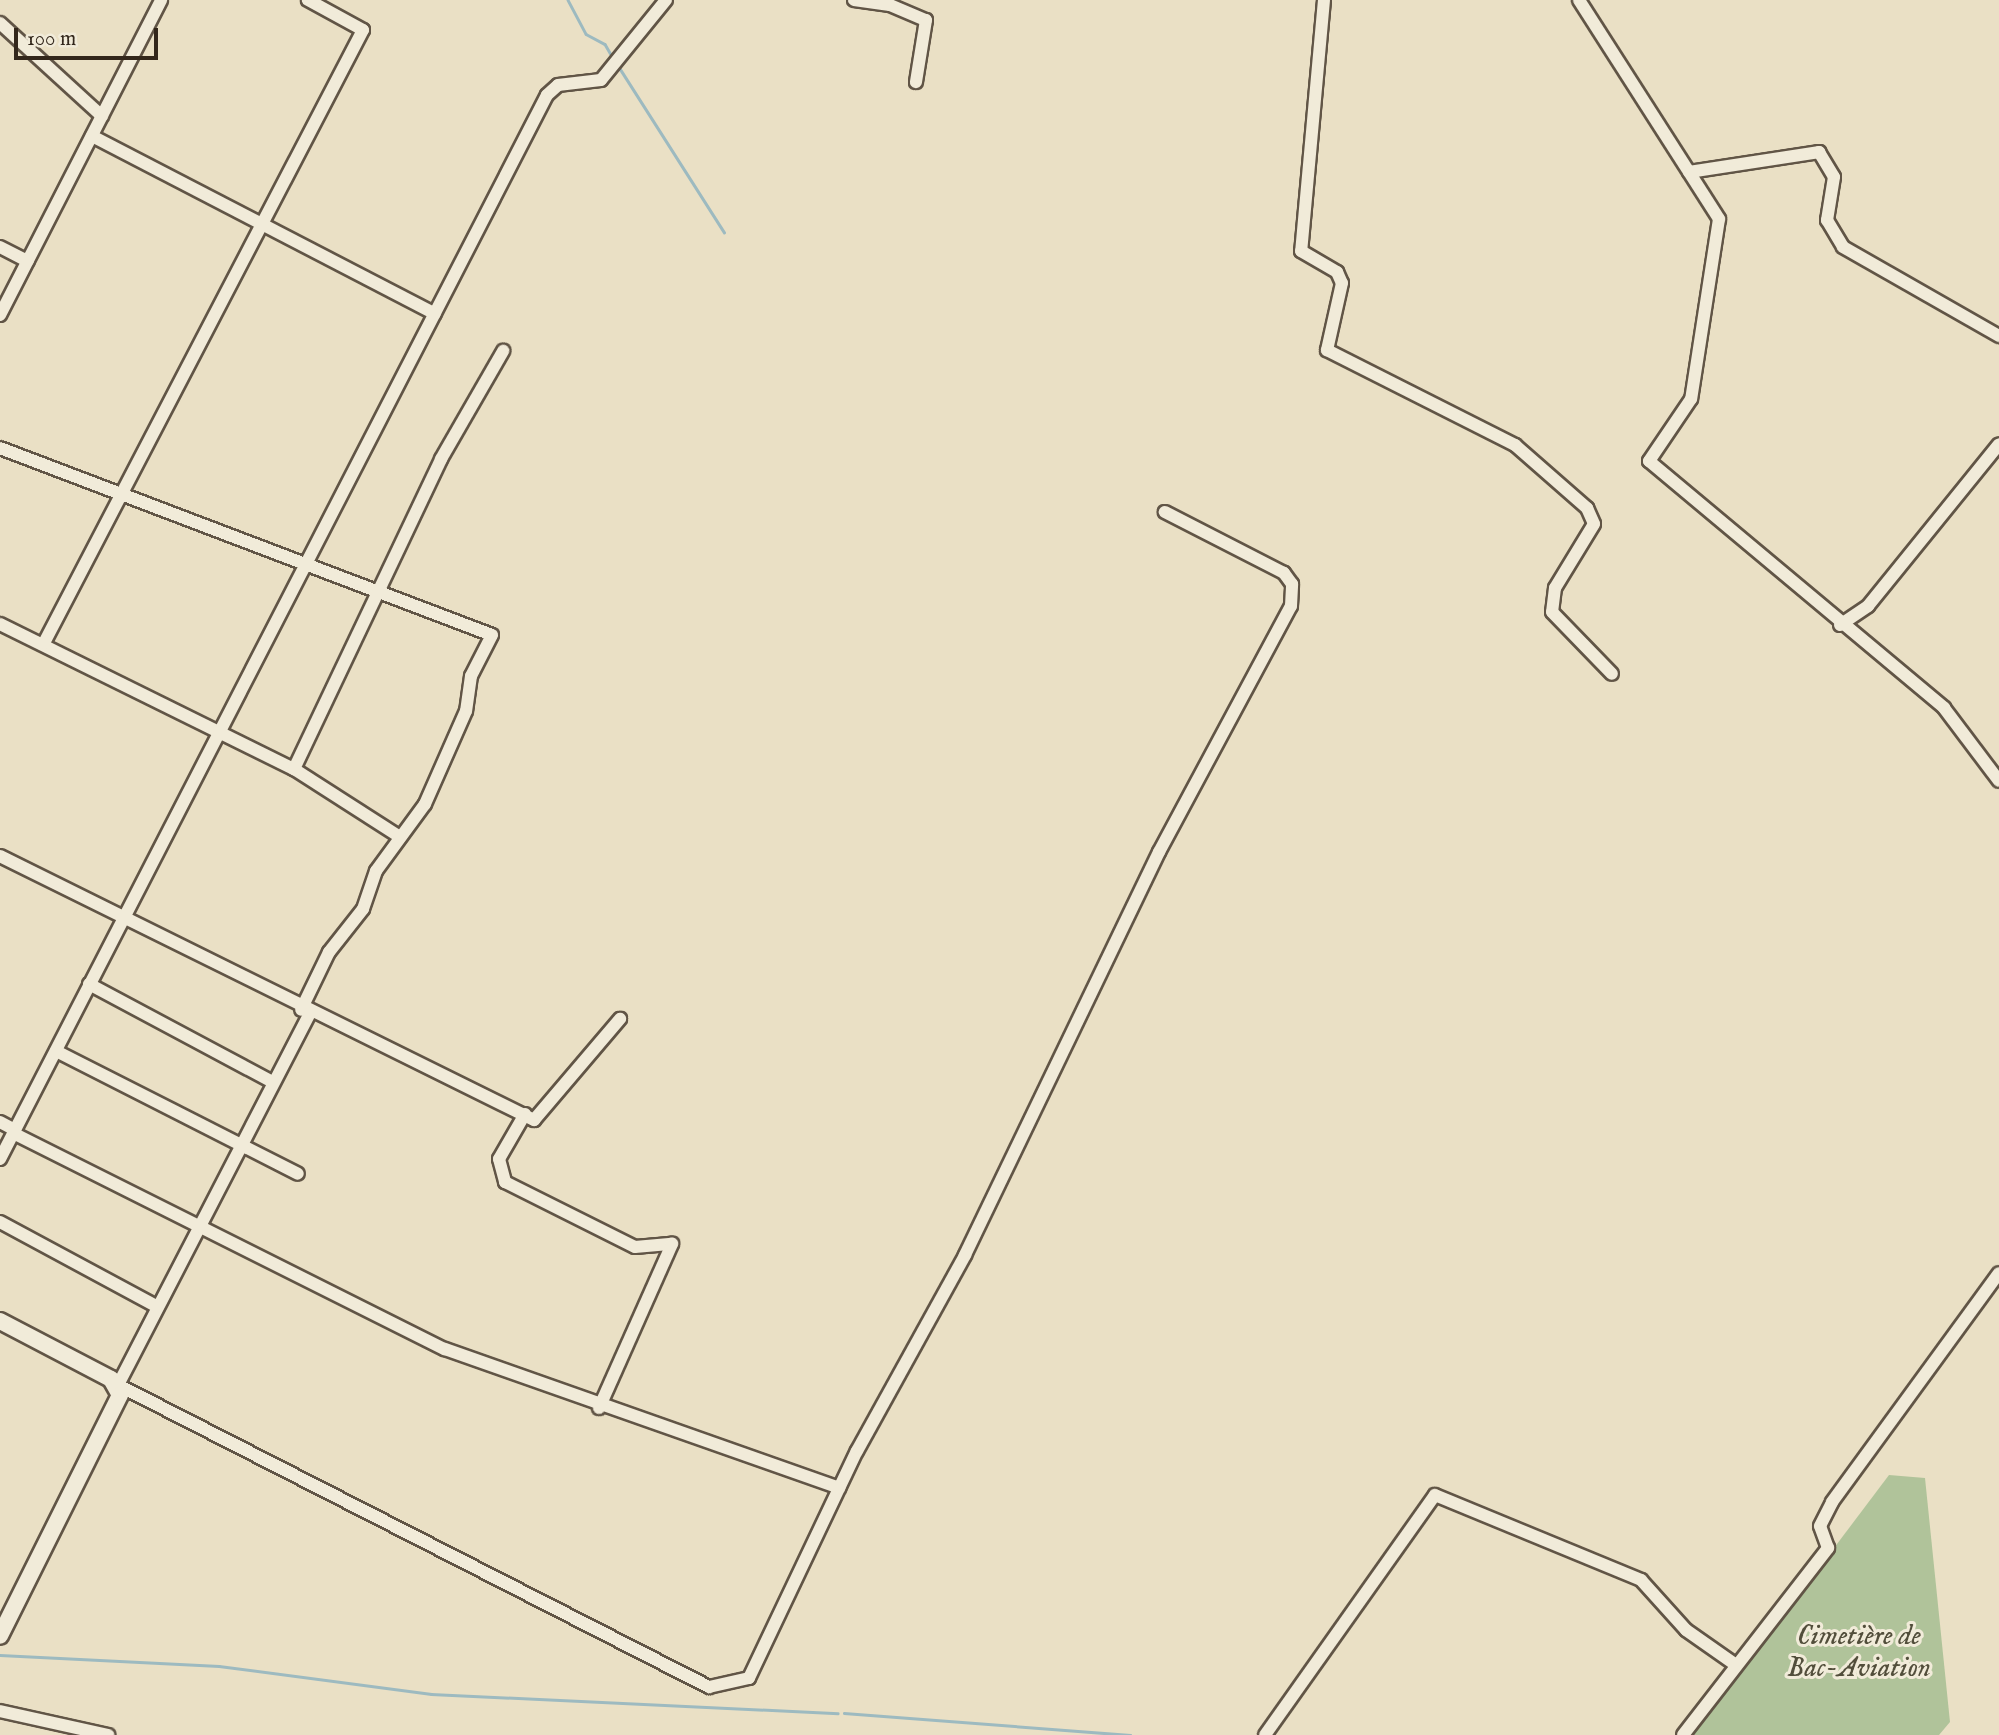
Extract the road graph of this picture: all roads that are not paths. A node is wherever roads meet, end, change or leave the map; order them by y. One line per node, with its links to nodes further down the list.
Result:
1 (161, 0): 9 (street)
2 (307, 0): 12 (street)
3 (666, 0): 16 (street)
4 (854, 0): 8 (street)
5 (1324, 0): 28 (street)
6 (1578, 0): 11 (street)
7 (0, 23): 9 (street)
8 (916, 82)
9 (102, 116): 10 (street)
10 (92, 136): 12 (street); 14 (street)
11 (1689, 172): 17 (street); 26 (street)
12 (264, 223): 16 (street); 21 (street)
13 (0, 247): 14 (street)
14 (28, 261): 15 (street)
15 (0, 314)
16 (435, 314): 23 (street)
17 (1999, 335)
18 (503, 351): 24 (street)
19 (1999, 444): 26 (street)
20 (0, 448): 21 (street)
21 (123, 497): 23 (street); 27 (street)
22 (1166, 512): 53 (street)
23 (306, 565): 24 (street); 29 (street)
24 (378, 593): 30 (street); 32 (street)
25 (0, 624): 27 (street)
26 (1840, 625): 31 (street)
27 (44, 643): 29 (street)
28 (1612, 674)
29 (220, 732): 30 (street); 34 (street)
30 (294, 769): 32 (street)
31 (1999, 781)
32 (400, 837): 36 (street)
33 (0, 856): 34 (street)
34 (123, 919): 35 (street); 36 (street)
35 (89, 984): 38 (street); 39 (street)
36 (306, 1011): 39 (street); 40 (street)
37 (620, 1019): 40 (street)
38 (56, 1051): 42 (street); 43 (street)
39 (271, 1081): 43 (street)
40 (525, 1114): 52 (street)
41 (0, 1122): 42 (street)
42 (14, 1131): 44 (street); 47 (street)
43 (237, 1145): 45 (street); 47 (street)
44 (0, 1159)
45 (298, 1174)
46 (0, 1222): 49 (street)
47 (195, 1227): 49 (street); 52 (street)
48 (1999, 1273): 55 (street)
49 (158, 1307): 51 (street)
50 (0, 1321): 51 (street)
51 (118, 1385): 53 (street); 54 (street)
52 (599, 1408): 53 (street)
53 (839, 1488)
54 (0, 1636)
55 (1736, 1665): 58 (street); 59 (street)
56 (0, 1712): 57 (street)
57 (108, 1735)
58 (1265, 1735)
59 (1683, 1735)

